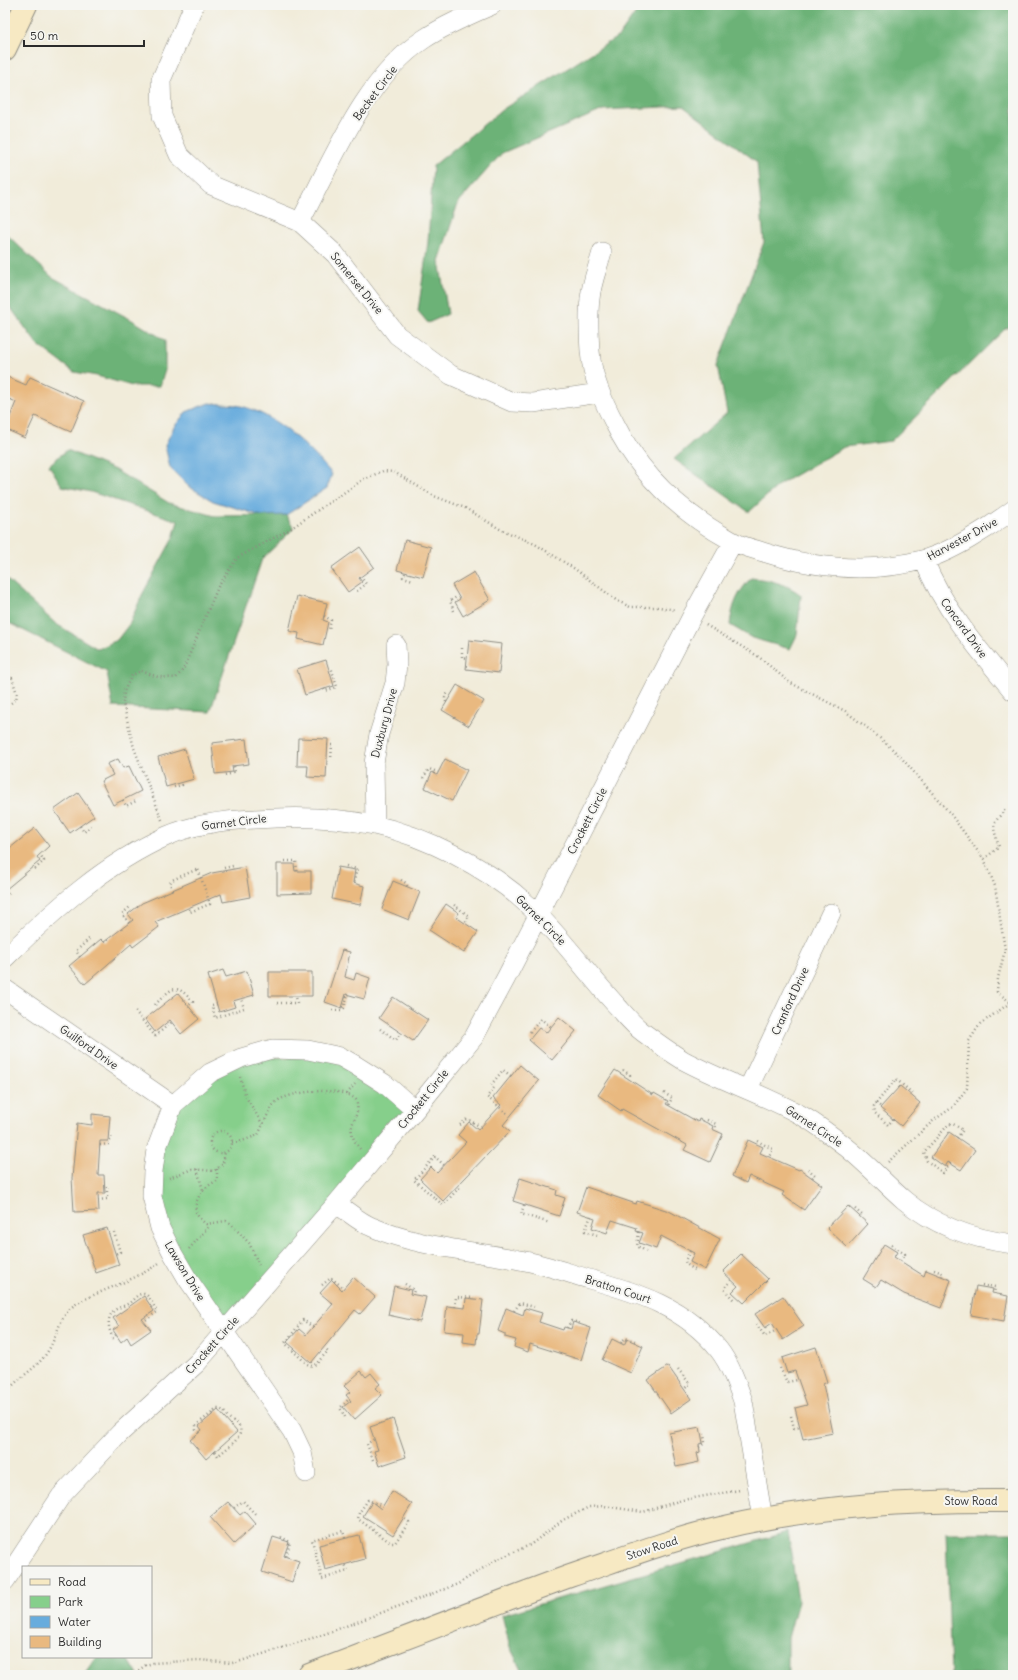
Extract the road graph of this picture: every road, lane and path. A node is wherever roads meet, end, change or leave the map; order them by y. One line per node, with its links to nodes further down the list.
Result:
1 (26, 5): 4 (street)
2 (194, 5): 5 (street, Somerset Drive)
3 (492, 5): 5 (street, Becket Circle)
4 (5, 49)
5 (300, 222): 7 (street, Somerset Drive)
6 (602, 252): 7 (street, Harvester Drive)
7 (599, 393): 9 (street, Harvester Drive)
8 (1013, 510): 10 (street, Harvester Drive)
9 (733, 542): 10 (street, Harvester Drive); 18 (street, Crockett Circle)
10 (924, 560): 26 (street, Concord Drive)
11 (404, 572): 13 (path)
12 (360, 577): 14 (path)
13 (413, 580)
14 (357, 591)
15 (458, 596): 16 (path)
16 (454, 611)
17 (324, 616): 19 (path)
18 (692, 616): 45 (path); 47 (path); 64 (street, Crockett Circle)
19 (329, 630)
20 (396, 645): 42 (street, Duxbury Drive)
21 (462, 648): 22 (path)
22 (467, 658)
23 (331, 668): 25 (path)
24 (8, 679): 30 (path)
25 (324, 689)
26 (1013, 691)
27 (448, 692): 29 (path)
28 (6, 698): 30 (path)
29 (446, 702)
30 (6, 703)
31 (327, 745): 32 (path)
32 (331, 759)
33 (234, 766): 35 (path)
34 (438, 772): 36 (path)
35 (225, 775)
36 (423, 778)
37 (182, 783): 38 (path)
38 (174, 787)
39 (124, 800): 40 (path)
40 (136, 801)
41 (1006, 809): 47 (path)
42 (375, 825): 45 (street, Garnet Circle); 64 (street, Garnet Circle)
43 (80, 826): 44 (path)
44 (91, 826)
45 (168, 836): 69 (street, Garnet Circle)
46 (40, 854): 51 (path)
47 (984, 859): 76 (path)
48 (285, 861): 53 (path)
49 (346, 866): 55 (path)
50 (224, 868): 52 (path)
51 (35, 869)
52 (233, 869)
53 (296, 871)
54 (402, 880): 56 (path)
55 (354, 884)
56 (408, 887)
57 (172, 890): 62 (path)
58 (11, 891): 59 (path)
59 (5, 896)
60 (454, 905): 66 (path)
61 (131, 906): 65 (path)
62 (189, 908)
63 (832, 913): 93 (street, Cranford Drive)
64 (539, 916): 93 (street, Garnet Circle); 101 (street, Crockett Circle)
65 (129, 923)
66 (465, 923)
67 (90, 938): 68 (path)
68 (80, 957)
69 (5, 958)
70 (5, 989): 98 (street, Guilford Drive)
71 (348, 994): 79 (path)
72 (296, 996): 74 (path)
73 (242, 999): 75 (path)
74 (277, 1003)
75 (217, 1004)
76 (1012, 1004): 122 (path)
77 (155, 1005): 78 (path)
78 (188, 1006)
79 (332, 1010)
80 (135, 1012): 81 (path)
81 (172, 1022)
82 (551, 1027): 84 (path)
83 (380, 1029): 85 (path)
84 (530, 1032)
85 (401, 1033)
86 (623, 1070): 89 (path)
87 (240, 1074): 106 (path)
88 (511, 1076): 91 (path)
89 (628, 1078)
90 (356, 1084): 95 (path)
91 (491, 1085)
92 (494, 1088): 102 (path)
93 (748, 1089): 122 (street, Garnet Circle)
94 (664, 1093): 99 (path)
95 (347, 1094): 106 (path); 114 (path)
96 (911, 1095): 97 (path)
97 (876, 1103): 100 (path); 103 (path)
98 (173, 1105): 101 (street, Lawson Drive); 143 (street, Lawson Drive)
99 (668, 1106)
100 (881, 1107)
101 (415, 1110): 129 (street, Crockett Circle)
102 (508, 1114)
103 (893, 1119)
104 (707, 1120): 108 (path)
105 (460, 1125): 107 (path)
106 (263, 1126): 112 (path)
107 (481, 1127)
108 (714, 1130)
109 (112, 1135): 113 (path)
110 (958, 1138): 117 (path)
111 (757, 1141): 116 (path)
112 (232, 1142): 115 (path); 115 (path)
113 (100, 1145)
114 (360, 1149)
115 (225, 1153): 120 (path)
116 (769, 1157)
117 (950, 1163)
118 (444, 1165): 126 (path)
119 (197, 1169): 120 (path); 123 (path); 127 (path)
120 (217, 1169): 127 (path)
121 (808, 1169): 124 (path)
122 (876, 1174): 139 (street, Garnet Circle)
123 (169, 1178)
124 (812, 1178)
125 (107, 1184): 128 (path)
126 (457, 1186)
127 (203, 1191): 135 (path)
128 (98, 1200)
129 (336, 1204): 168 (street, Crockett Circle); 195 (street, Bratton Court)
130 (524, 1205): 134 (path)
131 (855, 1209): 133 (path)
132 (591, 1216): 138 (path)
133 (860, 1217)
134 (550, 1223)
135 (210, 1225): 143 (path); 146 (path)
136 (114, 1232): 144 (path)
137 (639, 1232): 141 (path)
138 (597, 1235)
139 (1013, 1244)
140 (891, 1245): 145 (path)
141 (646, 1251)
142 (690, 1251): 147 (path)
143 (180, 1252): 168 (street, Lawson Drive); 177 (path)
144 (115, 1254)
145 (900, 1261)
146 (259, 1265)
147 (695, 1270)
148 (934, 1270): 149 (path)
149 (942, 1276)
150 (731, 1280): 158 (path)
151 (405, 1284): 156 (path)
152 (322, 1285): 154 (path)
153 (982, 1285): 155 (path)
154 (344, 1288)
155 (994, 1293)
156 (413, 1294)
157 (474, 1298): 159 (path)
158 (734, 1300)
159 (455, 1307)
160 (534, 1307): 161 (path)
161 (514, 1311)
162 (144, 1321): 169 (path)
163 (582, 1323): 166 (path)
164 (756, 1324): 167 (path)
165 (312, 1327): 172 (path)
166 (567, 1328)
167 (777, 1330)
168 (224, 1332): 188 (street, Lawson Drive); 200 (street, Crockett Circle)
169 (116, 1335)
170 (635, 1341): 171 (path)
171 (621, 1343)
172 (325, 1348)
173 (780, 1368): 175 (path)
174 (678, 1369): 176 (path)
175 (798, 1380)
176 (684, 1388)
177 (5, 1394)
178 (349, 1398): 179 (path)
179 (345, 1416)
180 (791, 1416): 181 (path)
181 (801, 1427)
182 (199, 1433): 186 (path)
183 (704, 1434): 185 (path)
184 (374, 1438): 187 (path)
185 (699, 1447)
186 (215, 1451)
187 (373, 1460)
188 (306, 1473)
189 (740, 1490): 201 (path)
190 (1013, 1501): 195 (street, Stow Road)
191 (383, 1506): 194 (path)
192 (234, 1508): 193 (path)
193 (255, 1514)
194 (404, 1518)
195 (763, 1519): 202 (street, Stow Road)
196 (281, 1536): 198 (path)
197 (345, 1538): 199 (path)
198 (286, 1557)
199 (345, 1564)
200 (5, 1581)
201 (132, 1675)
202 (308, 1675)

